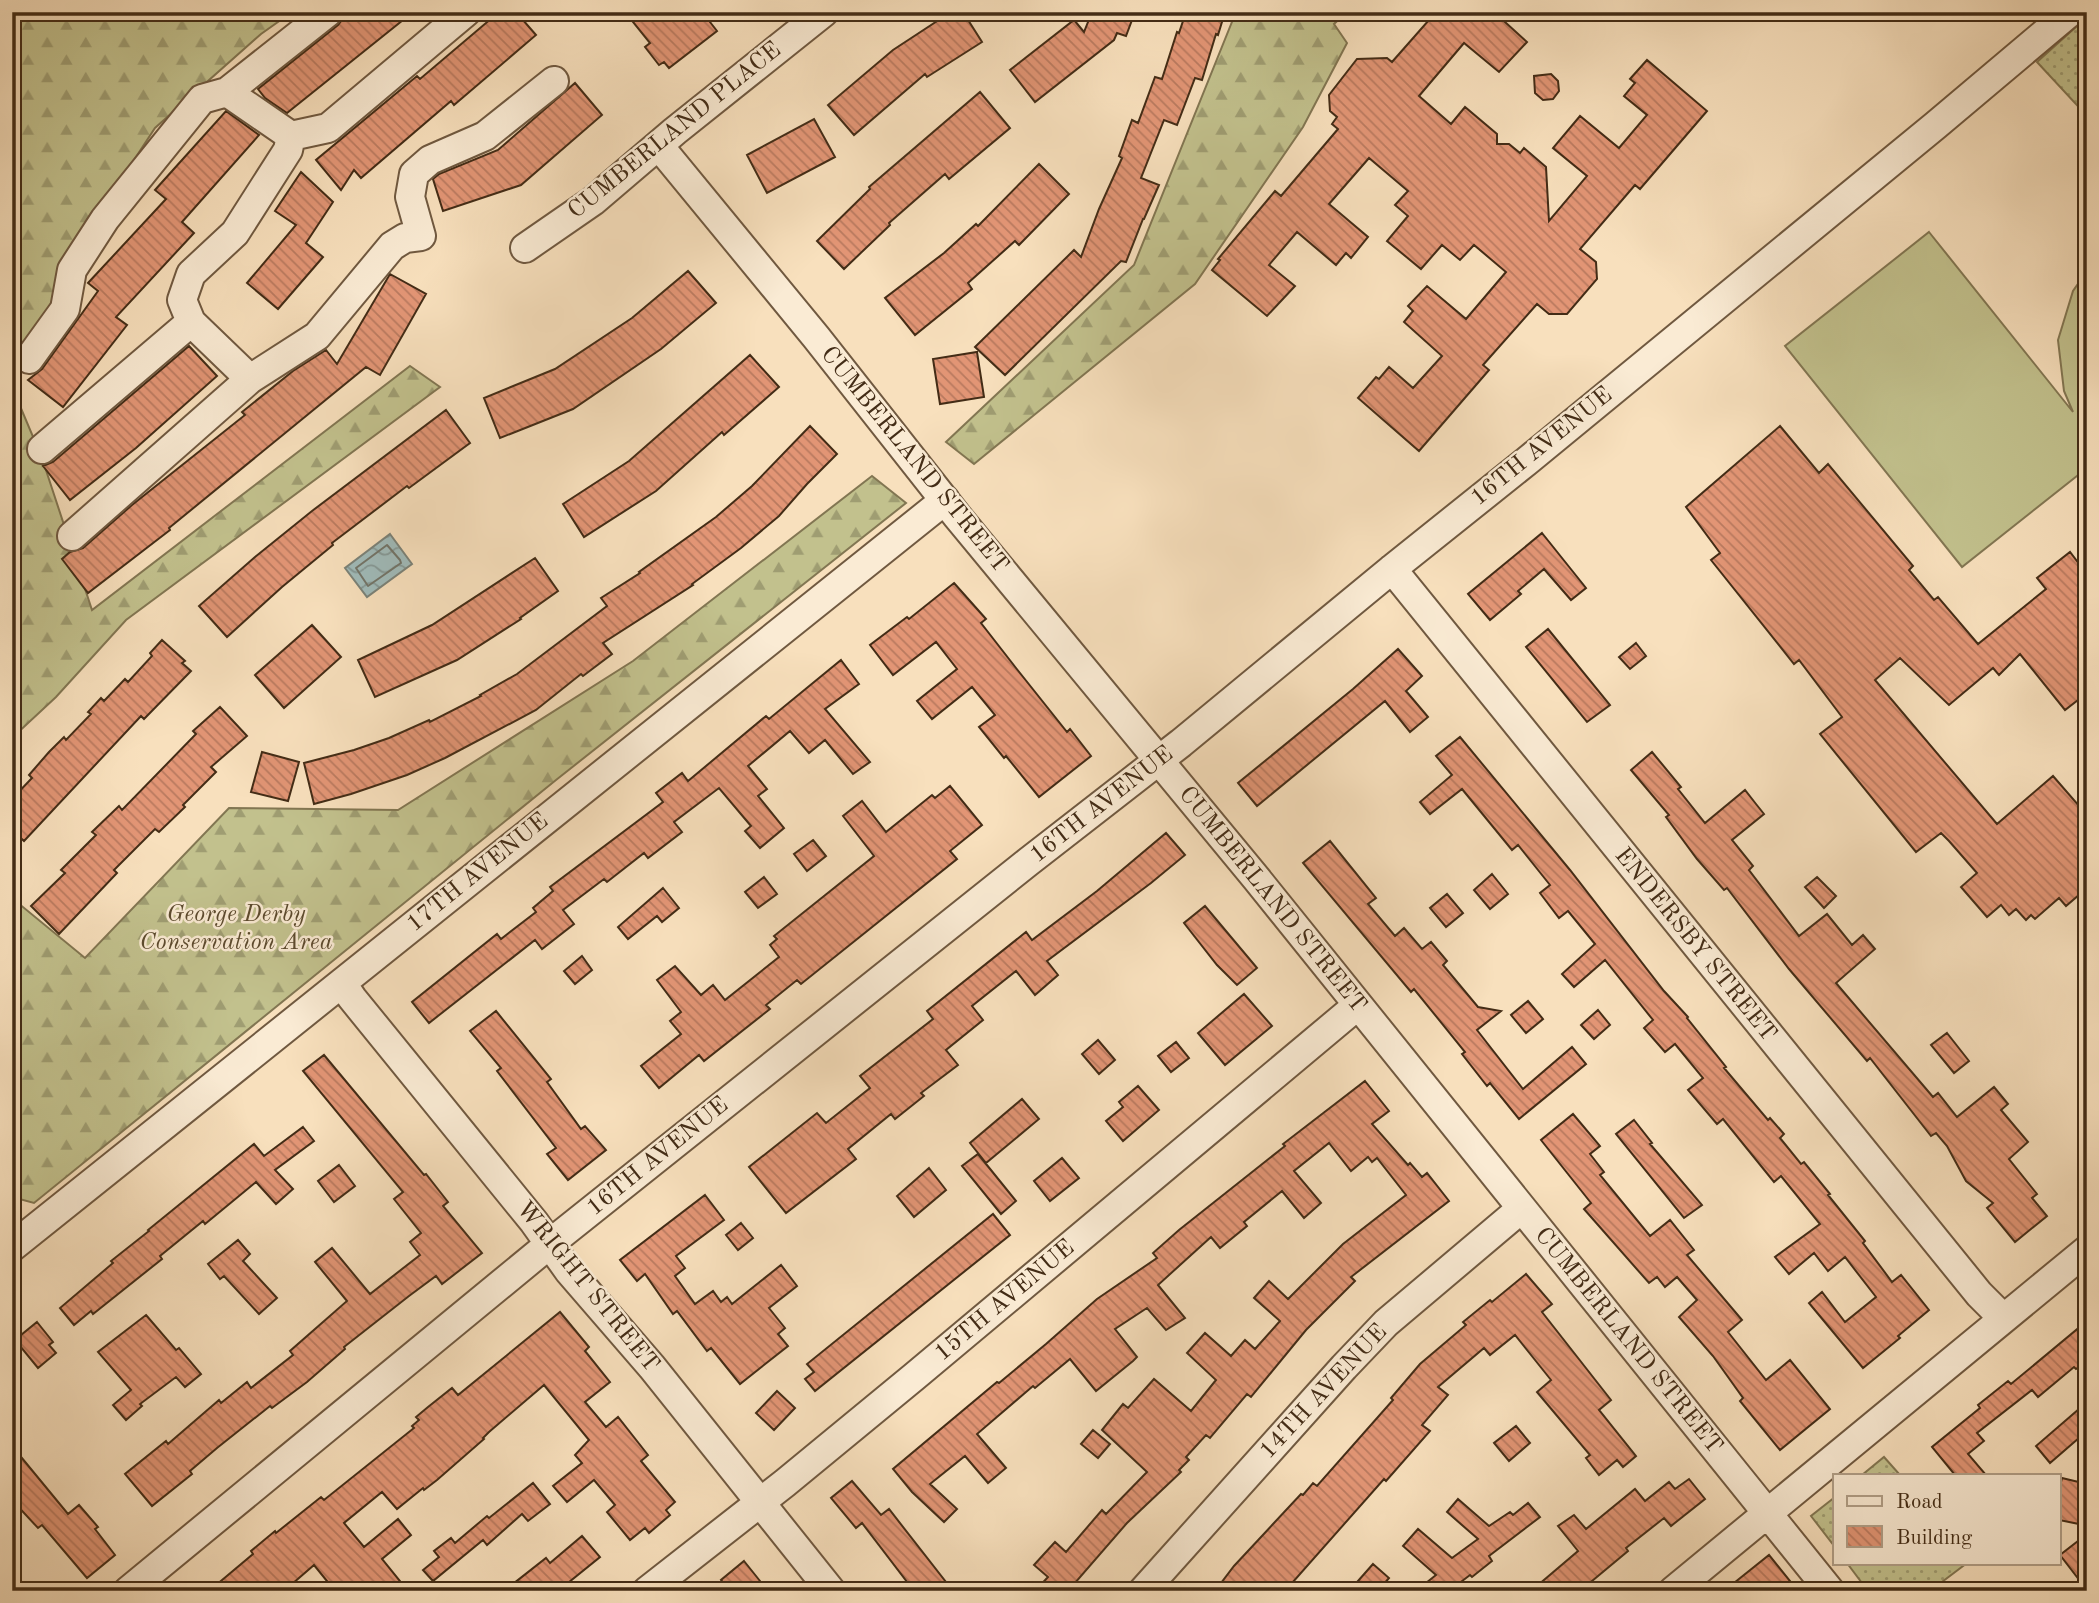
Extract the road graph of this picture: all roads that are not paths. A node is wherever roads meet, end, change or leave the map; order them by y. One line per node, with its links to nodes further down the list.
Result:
1 (328, 12): 6 (street)
2 (466, 12): 7 (street)
3 (824, 12): 8 (street, CUMBERLAND PLACE)
4 (2070, 12): 16 (street, 16TH AVENUE)
5 (554, 81): 12 (street)
6 (227, 92): 7 (street); 11 (street)
7 (291, 136): 10 (street)
8 (659, 146): 9 (street, CUMBERLAND PLACE); 14 (street, CUMBERLAND STREET)
9 (525, 248)
10 (191, 321): 12 (street); 13 (street)
11 (29, 359)
12 (250, 379): 15 (street)
13 (42, 449)
14 (945, 500): 17 (street, CUMBERLAND STREET); 18 (street, 17TH AVENUE)
15 (72, 536)
16 (1392, 569): 17 (street, 16TH AVENUE); 24 (street, ENDERSBY STREET)
17 (1158, 761): 19 (street, CUMBERLAND STREET); 21 (street, 16TH AVENUE)
18 (342, 983): 21 (street, WRIGHT STREET); 22 (street, 17TH AVENUE)
19 (1358, 1005): 20 (street, CUMBERLAND STREET); 25 (street, 15TH AVENUE)
20 (1521, 1209): 26 (street, CUMBERLAND STREET); 30 (street, 14TH AVENUE)
21 (551, 1243): 25 (street, WRIGHT STREET); 27 (street, 16TH AVENUE)
22 (12, 1247)
23 (2087, 1250): 24 (street)
24 (2003, 1318): 26 (street)
25 (760, 1503): 28 (street, 15TH AVENUE); 29 (street, WRIGHT STREET)
26 (1768, 1512): 31 (street); 32 (street, CUMBERLAND STREET)
27 (128, 1591)
28 (647, 1591)
29 (831, 1591)
30 (1143, 1591)
31 (1673, 1591)
32 (1830, 1591)

